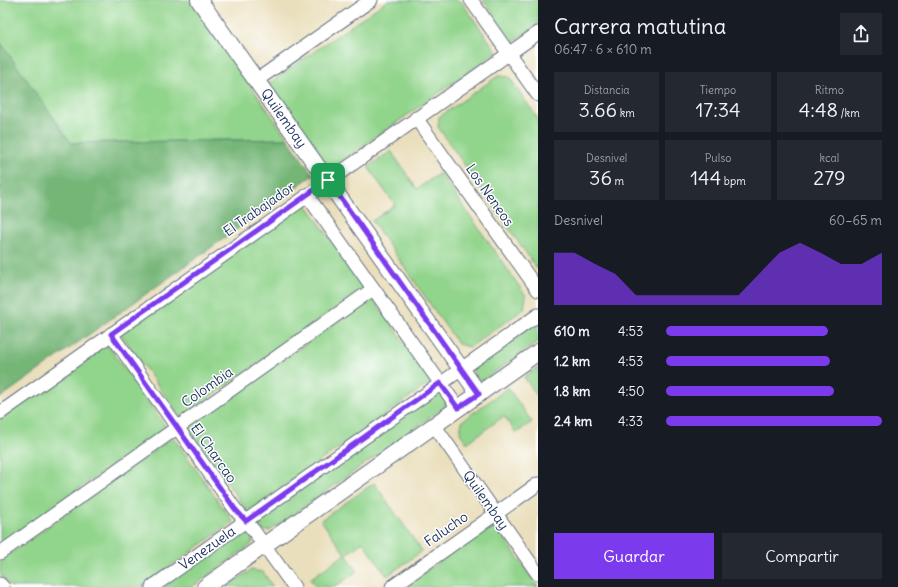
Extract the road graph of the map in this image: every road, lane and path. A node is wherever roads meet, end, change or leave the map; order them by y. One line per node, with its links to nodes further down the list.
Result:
1 (199, 0): 6 (street, Quilembay)
2 (371, 0): 6 (street)
3 (471, 0): 5 (street)
4 (538, 32): 5 (street, El Trabajador)
5 (509, 53): 7 (street); 8 (street, El Trabajador)
6 (256, 80): 9 (street, Quilembay)
7 (538, 95)
8 (416, 118): 9 (street, El Trabajador); 12 (street, Los Neneos)
9 (328, 180): 10 (street, El Trabajador); 16 (street, Quilembay)
10 (307, 195): 11 (street); 14 (street, El Trabajador)
11 (373, 288): 17 (street); 22 (street, Colombia)
12 (538, 290)
13 (538, 315): 16 (street, Venezuela)
14 (111, 334): 20 (street, El Trabajador); 22 (street, El Charcao)
15 (538, 352): 18 (street)
16 (461, 369): 17 (street, Venezuela); 18 (street, Quilembay)
17 (440, 383): 19 (street); 25 (street, Venezuela)
18 (479, 394): 19 (street)
19 (458, 408): 21 (street)
20 (0, 413)
21 (434, 425): 24 (street, Quilembay); 26 (street)
22 (177, 428): 25 (street, El Charcao); 27 (street, Colombia)
23 (538, 484): 24 (street, Falucho)
24 (496, 514): 28 (street, Quilembay); 34 (street, Falucho)
25 (246, 521): 26 (street, El Charcao); 31 (street, Venezuela)
26 (264, 545): 32 (street); 33 (street, El Charcao)
27 (0, 553)
28 (538, 574)
29 (0, 584): 30 (street)
30 (3, 587)
31 (152, 587)
32 (205, 587)
33 (294, 587)
34 (392, 587)

